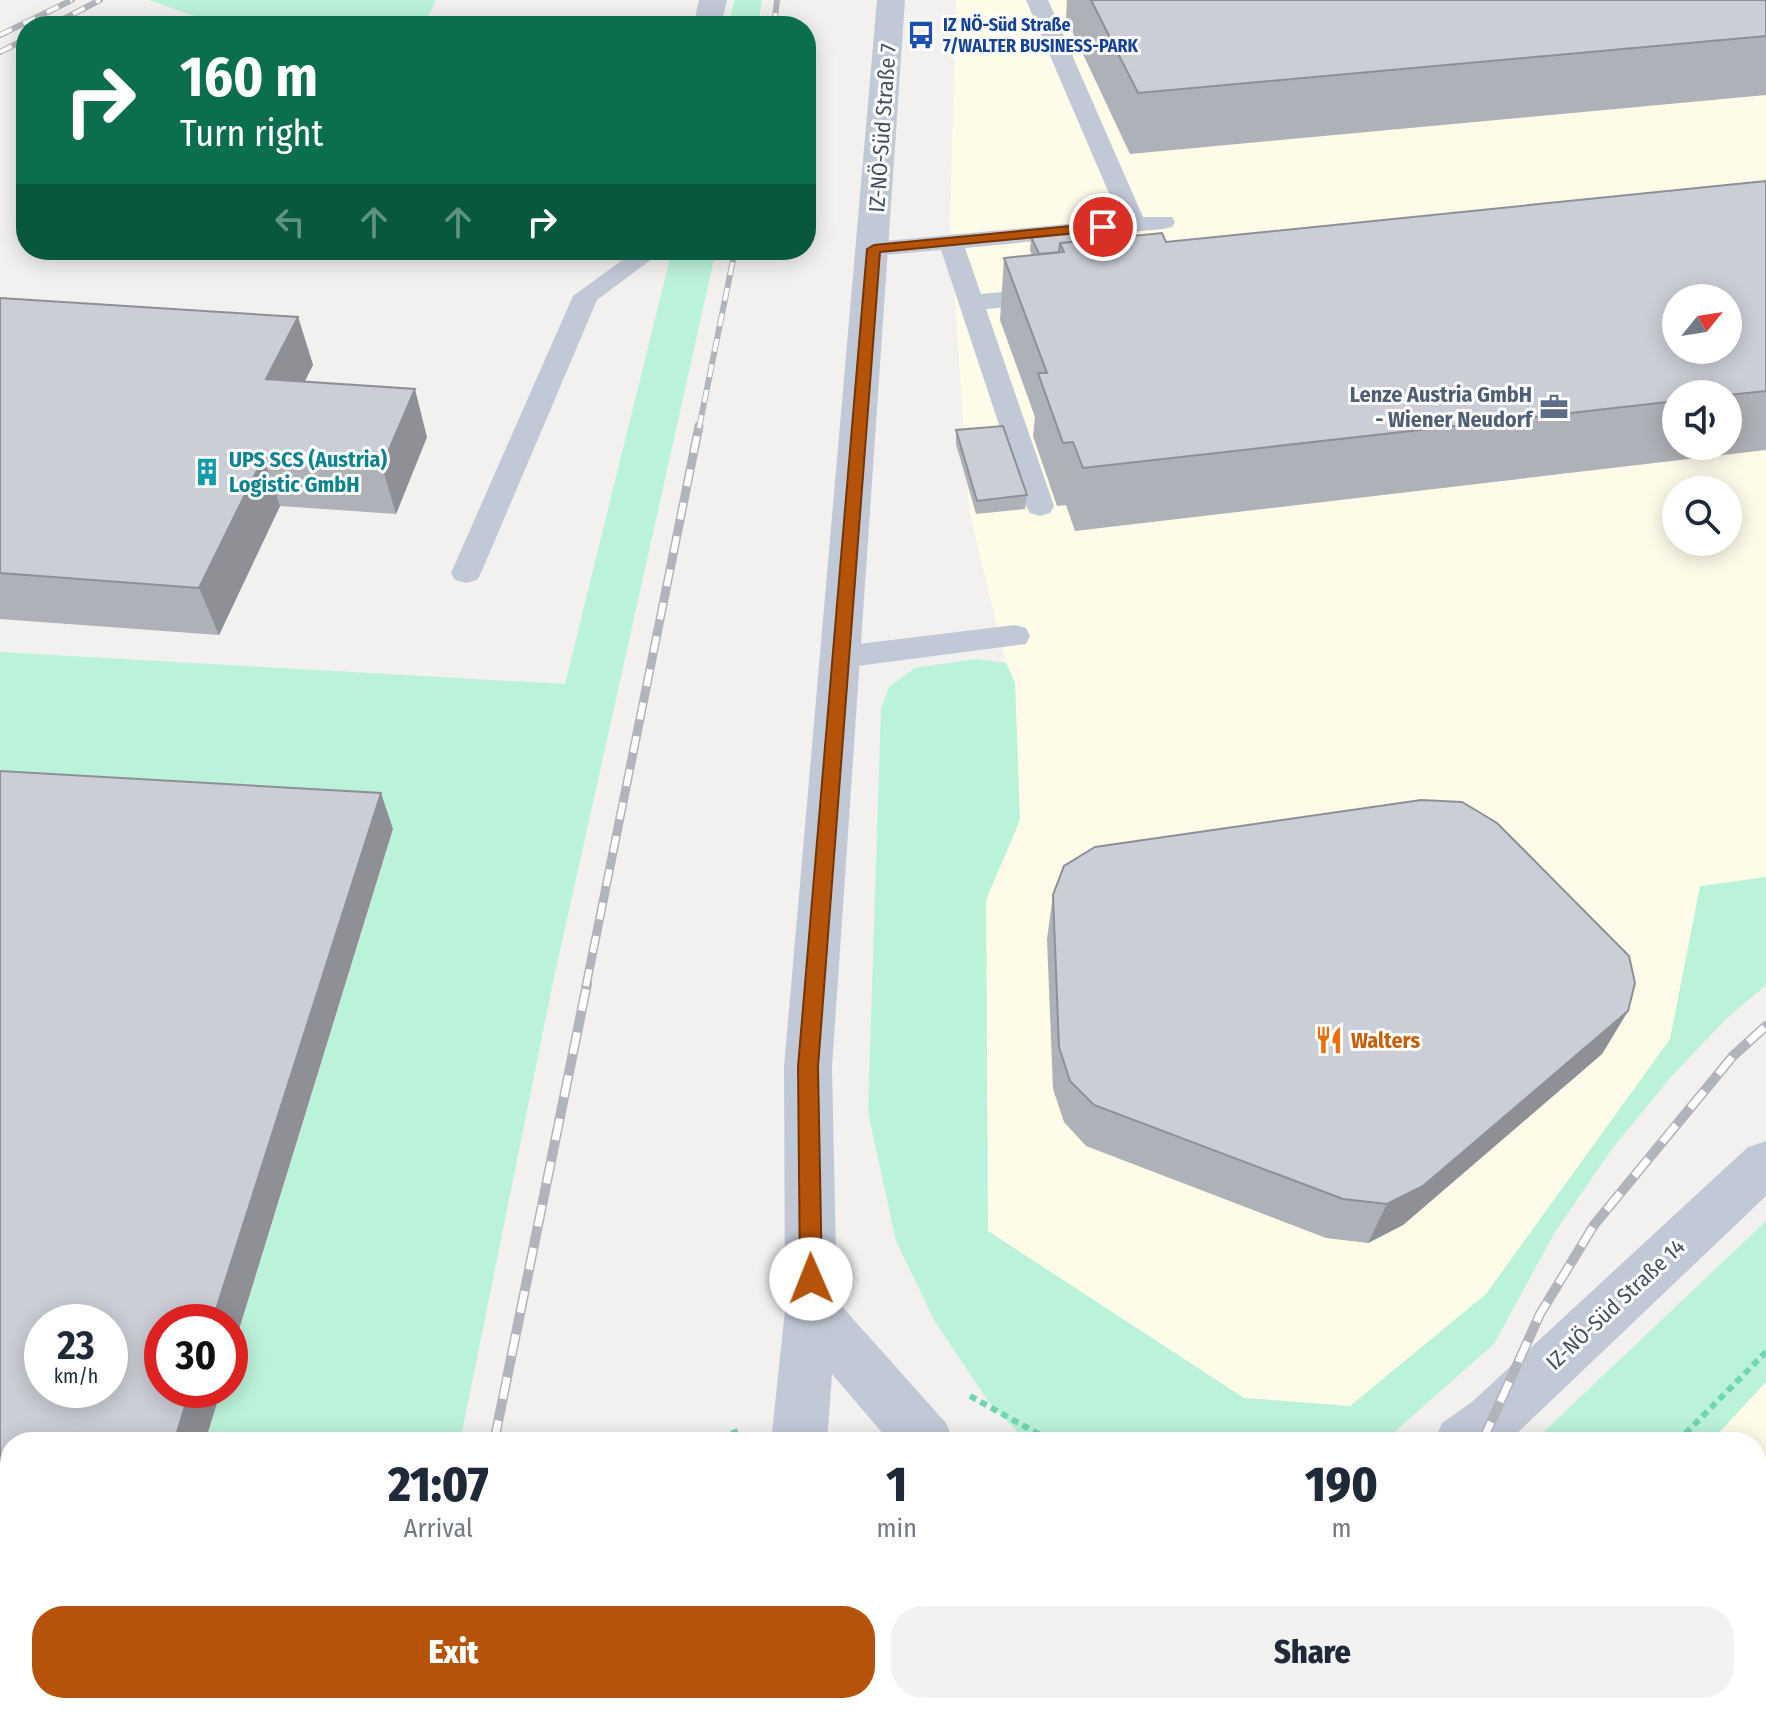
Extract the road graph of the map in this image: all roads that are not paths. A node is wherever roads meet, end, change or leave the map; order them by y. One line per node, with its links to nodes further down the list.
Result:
1 (891, 0): 7 (street, IZ-NÖ-Süd Straße 7)
2 (1038, 2): 3 (lane); 5 (lane)
3 (1069, 3)
4 (1163, 222): 5 (lane)
5 (1134, 224): 6 (lane)
6 (950, 241): 7 (lane); 10 (lane)
7 (874, 249): 14 (street, IZ-NÖ-Süd Straße 7)
8 (638, 260): 12 (lane)
9 (1066, 294): 10 (lane)
10 (971, 303): 11 (lane)
11 (1040, 506)
12 (466, 573)
13 (1015, 636): 14 (lane)
14 (842, 657): 16 (street, IZ-NÖ-Süd Straße 7)
15 (1766, 1163): 19 (street, IZ-NÖ-Süd Straße 14)
16 (811, 1310): 17 (street, IZ-NÖ-Süd Straße 7); 18 (street)
17 (800, 1432)
18 (917, 1432)
19 (1476, 1432)

